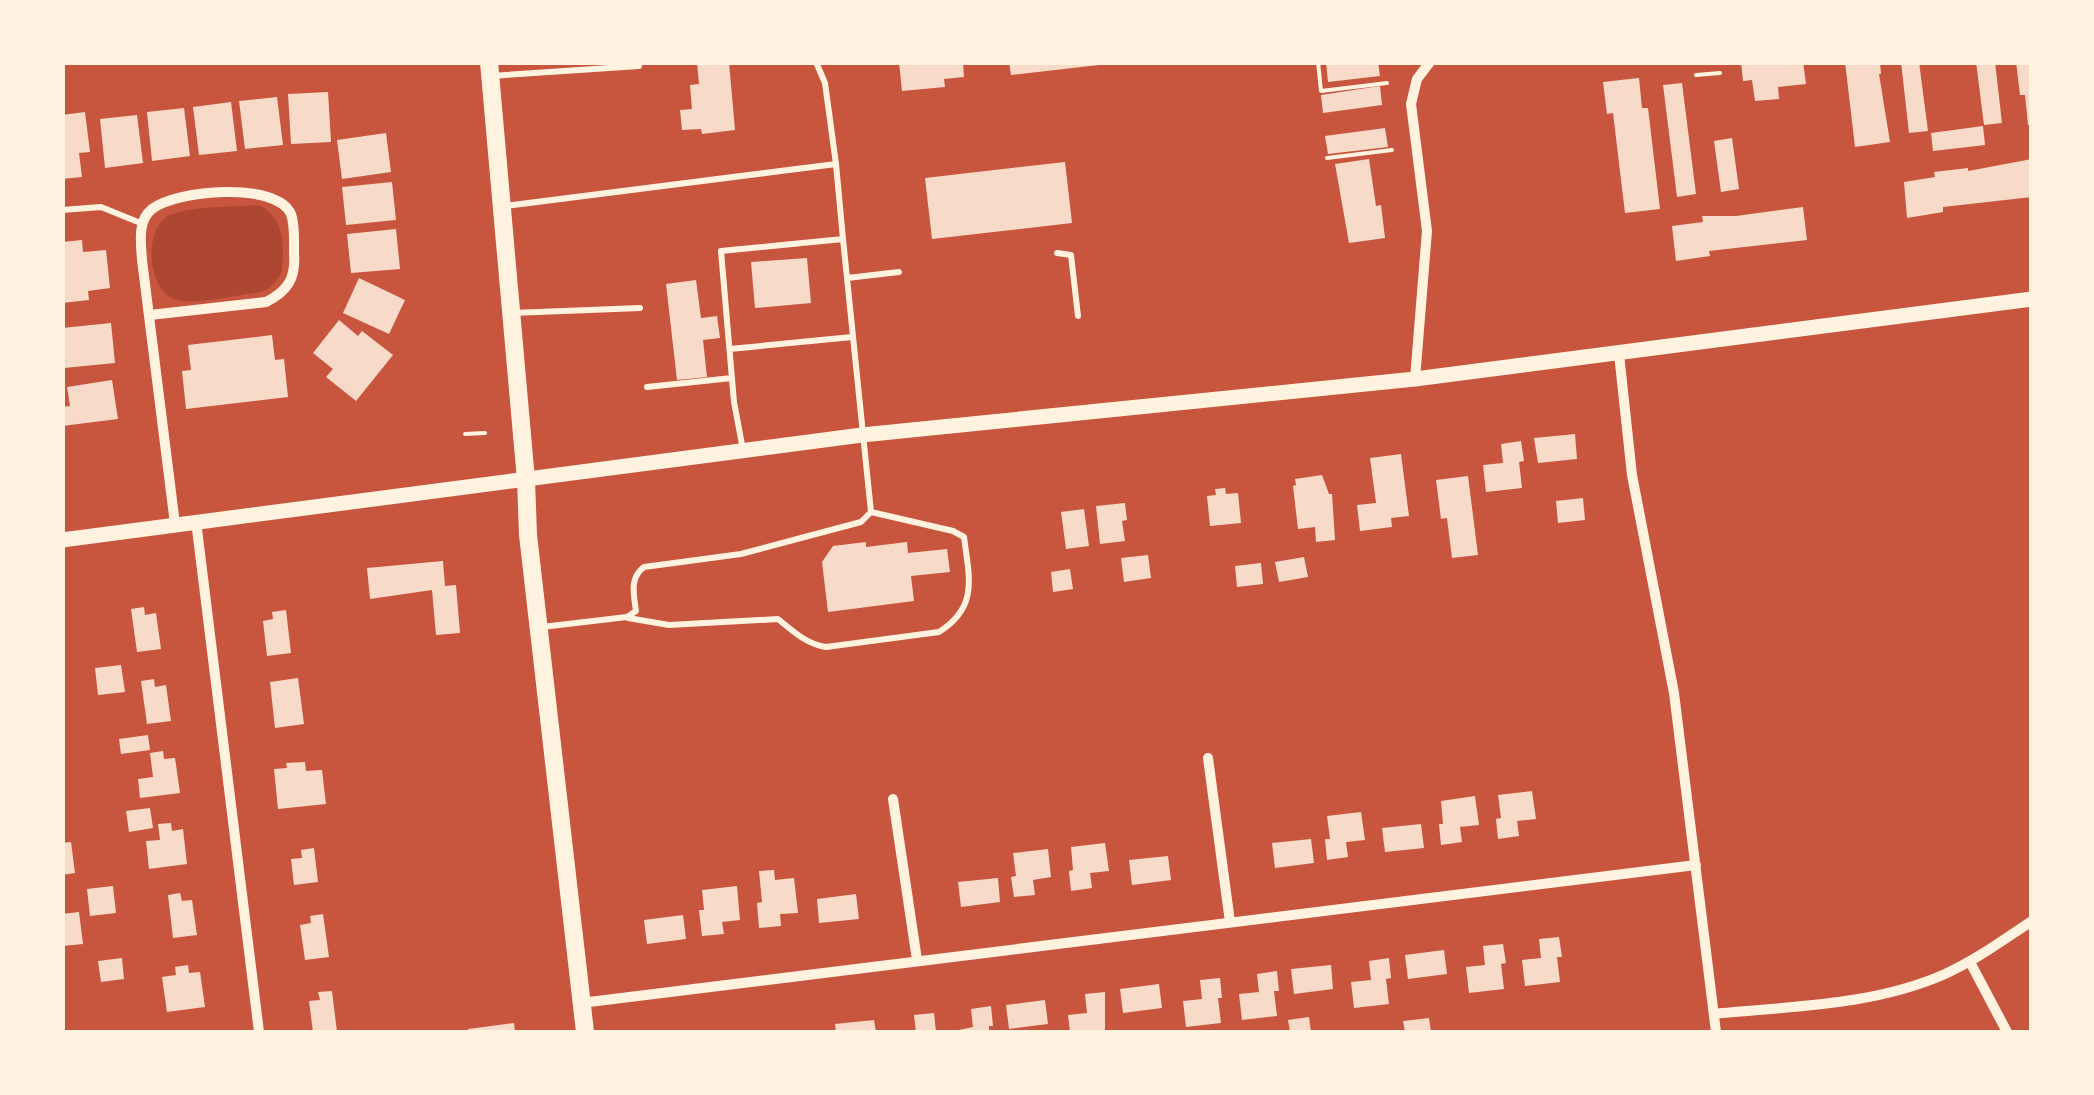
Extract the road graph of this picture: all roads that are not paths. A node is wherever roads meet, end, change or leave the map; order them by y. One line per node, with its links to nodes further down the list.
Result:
1 (816, 62): 5 (lane)
2 (1430, 62): 22 (street)
3 (639, 66): 4 (lane)
4 (489, 69): 6 (main road)
5 (836, 164): 6 (lane); 9 (lane)
6 (502, 207): 15 (main road)
7 (62, 210): 8 (lane)
8 (142, 224): 16 (street); 16 (street)
9 (843, 239): 12 (lane); 19 (lane)
10 (1057, 253): 17 (lane)
11 (899, 272): 12 (lane)
12 (847, 278): 18 (lane)
13 (2032, 299): 20 (street)
14 (640, 308): 15 (lane)
15 (511, 313): 26 (main road)
16 (150, 316): 29 (street)
17 (1078, 316)
18 (852, 337): 19 (lane); 24 (lane)
19 (730, 350): 21 (lane)
20 (1619, 354): 22 (street); 35 (street)
21 (732, 378): 23 (lane); 25 (lane)
22 (1415, 378): 24 (street)
23 (647, 387)
24 (862, 435): 25 (street); 27 (lane)
25 (743, 450): 26 (street)
26 (526, 480): 28 (street); 32 (main road)
27 (871, 512): 31 (lane); 31 (lane)
28 (196, 521): 29 (street); 42 (street)
29 (175, 524): 30 (street)
30 (62, 540)
31 (626, 617): 32 (lane)
32 (539, 628): 40 (main road)
33 (1208, 758): 37 (street)
34 (893, 799): 38 (street)
35 (1696, 866): 37 (street); 41 (street)
36 (2032, 921): 39 (street)
37 (1230, 922): 38 (street)
38 (918, 960): 40 (street)
39 (1970, 962): 41 (street); 45 (street)
40 (581, 1003): 43 (main road)
41 (1714, 1014): 44 (street)
42 (259, 1032)
43 (585, 1032)
44 (1716, 1032)
45 (2007, 1032)

